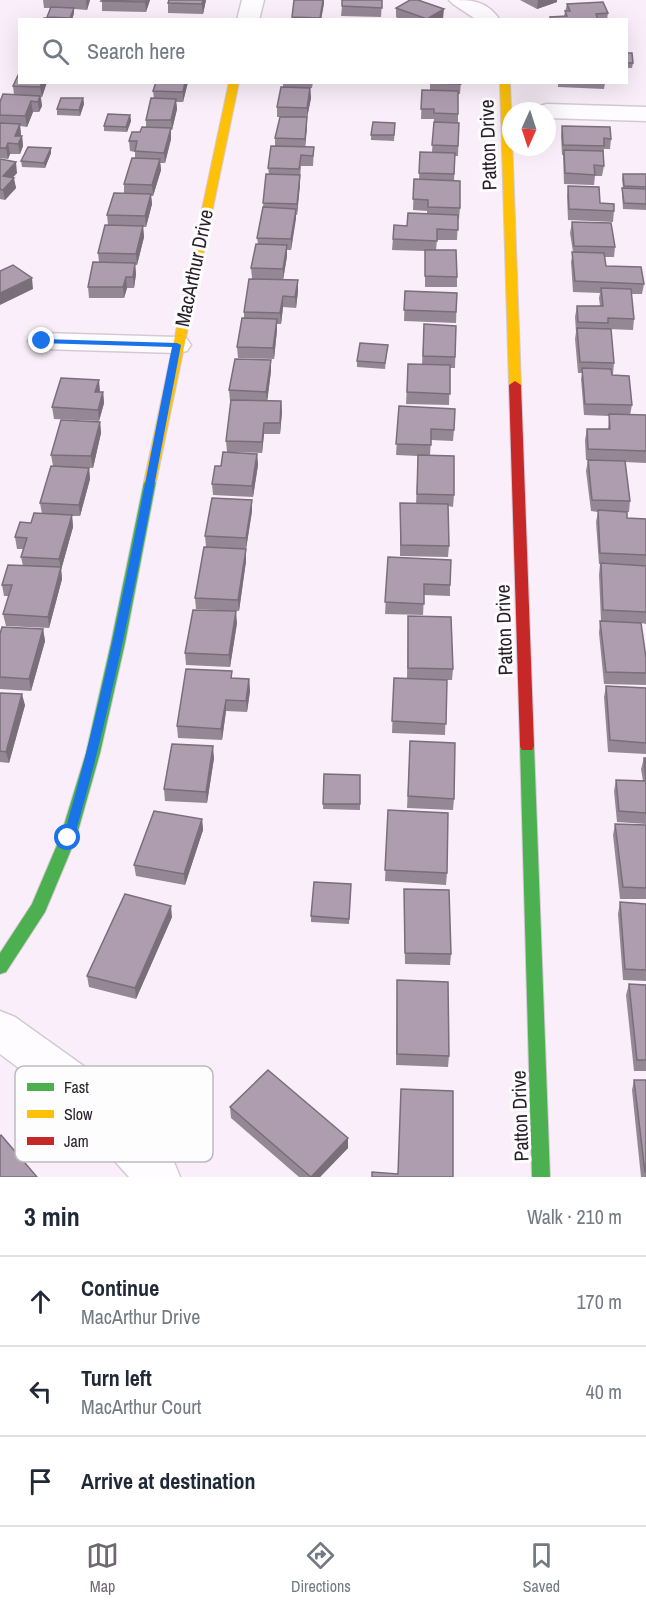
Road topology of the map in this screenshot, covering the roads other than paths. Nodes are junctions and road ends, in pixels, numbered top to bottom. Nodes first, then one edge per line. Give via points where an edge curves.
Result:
1 (253, 0) edge
2 (460, 0) edge
3 (248, 18) edge
4 (488, 18) edge
5 (234, 84) edge
6 (506, 84) edge
7 (507, 102) edge
8 (556, 111) edge
9 (646, 114) edge
10 (508, 156) edge
11 (42, 341) dead end
12 (177, 345) junction
13 (0, 967) edge
14 (0, 1030) edge
15 (49, 1066) edge
16 (144, 1162) edge
17 (158, 1177) edge
18 (541, 1177) edge

1 - 3 street
2 - 4 street
5 - 12 street, MacArthur Drive
6 - 7 street, Patton Drive
8 - 9 street
10 - 18 street, Patton Drive
11 - 12 street
12 - 13 street, MacArthur Drive via 93,753 68,838 39,907
14 - 15 street
16 - 17 street

